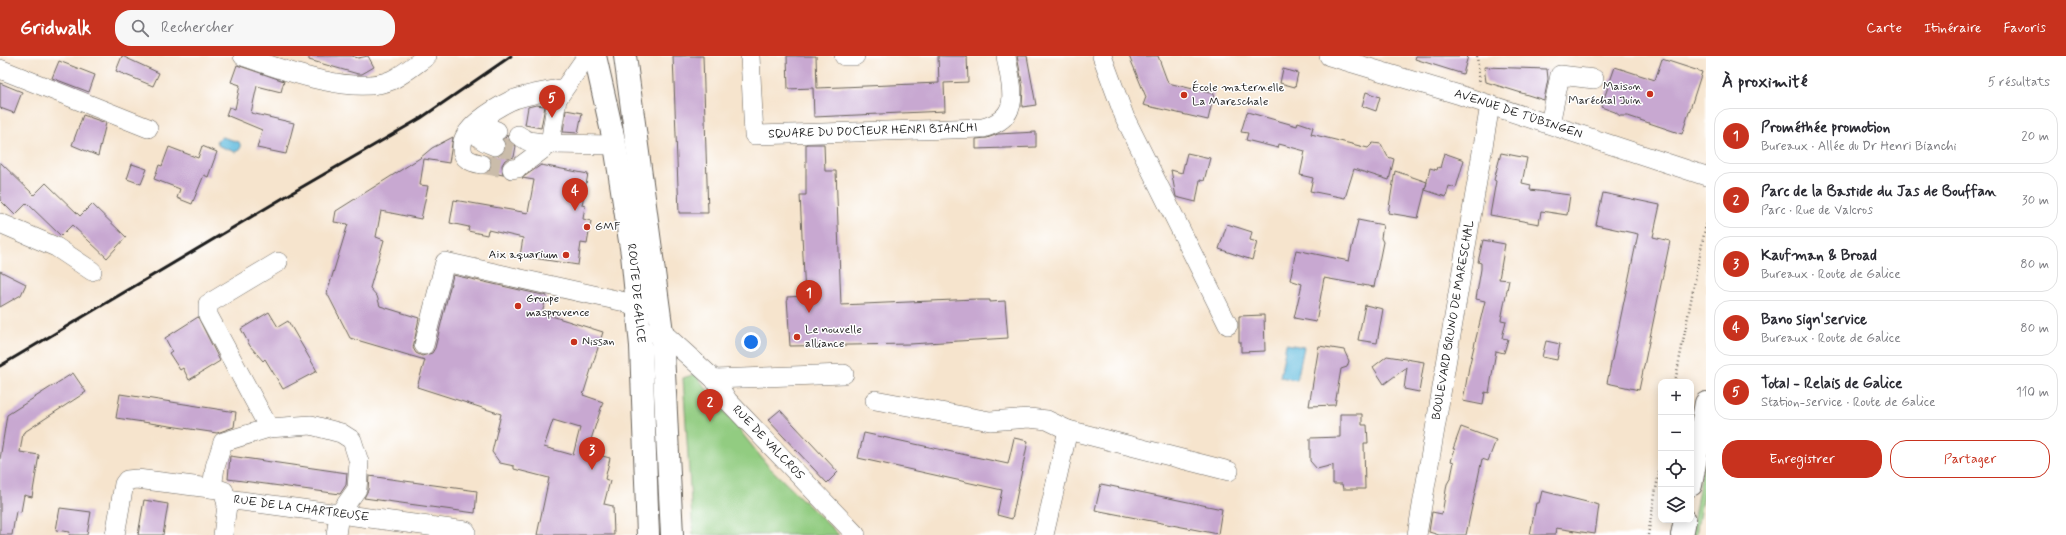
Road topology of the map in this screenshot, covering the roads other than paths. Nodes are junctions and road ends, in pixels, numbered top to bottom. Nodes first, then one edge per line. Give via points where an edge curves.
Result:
1 (243, 56) edge
2 (427, 56) edge
3 (587, 56) edge
4 (595, 56) edge
5 (625, 56) edge
6 (750, 56) edge
7 (844, 56) edge
8 (855, 56) edge
9 (1006, 56) edge
10 (1102, 56) edge
11 (1329, 56) edge
12 (0, 69) edge
13 (1594, 79) dead end
14 (564, 88) junction
15 (1486, 104) junction
16 (1550, 124) junction
17 (148, 128) dead end
18 (520, 142) tunnel mouth
19 (550, 144) junction
20 (615, 145) junction
21 (481, 164) tunnel mouth
22 (512, 169) tunnel mouth
23 (1706, 176) edge
24 (0, 223) edge
25 (278, 262) dead end
26 (92, 271) dead end
27 (638, 310) junction
28 (1228, 325) dead end
29 (640, 332) junction
30 (662, 332) junction
31 (424, 345) dead end
32 (844, 374) dead end
33 (714, 379) junction
34 (875, 400) dead end
35 (1706, 403) edge
36 (269, 428) junction
37 (1068, 430) junction
38 (1694, 469) edge
39 (1229, 471) dead end
40 (219, 492) junction
41 (339, 514) junction
42 (1684, 523) edge
43 (115, 535) edge
44 (224, 535) edge
45 (336, 535) edge
46 (466, 535) edge
47 (648, 535) edge
48 (672, 535) edge
49 (856, 535) edge
50 (1044, 535) edge
51 (1417, 535) edge
52 (1682, 535) edge

1 - 2 street via 335,83 368,84 392,80
3 - 14 street
4 - 20 main road, ROUTE DE GALICE
5 - 30 main road, ROUTE DE GALICE
6 - 9 street, SQUARE DU DOCTEUR HENRI BIANCHI via 754,136 983,128 995,125 1005,116 1014,98
7 - 8 street
10 - 28 street via 1125,118
11 - 15 street, AVENUE DE TÜBINGEN
12 - 17 street
13 - 16 street via 1560,75
14 - 19 street via 558,99
14 - 21 street via 511,101 490,128 464,136 463,156 467,160
15 - 16 street, AVENUE DE TÜBINGEN
15 - 51 street, BOULEVARD BRUNO DE MARESCHAL
16 - 23 street, AVENUE DE TÜBINGEN
18 - 19 street
19 - 20 street
19 - 22 street via 518,168
20 - 27 main road, ROUTE DE GALICE
24 - 26 street via 56,247
25 - 36 street via 208,304 207,308 208,315
27 - 29 main road, ROUTE DE GALICE
27 - 31 street via 625,302 445,262
29 - 30 street
29 - 47 main road, ROUTE DE GALICE
30 - 33 street, RUE DE VALCROS
30 - 48 main road, ROUTE DE GALICE
32 - 33 street
33 - 49 street, RUE DE VALCROS via 728,401
34 - 37 street via 990,421 1028,418 1047,420
35 - 38 main road
36 - 40 street via 223,442 215,467
36 - 41 street via 311,425 341,433 352,440 359,462 357,489
37 - 39 street
37 - 50 street
40 - 41 street, RUE DE LA CHARTREUSE
40 - 43 street via 137,479 127,480 122,490
40 - 44 street
41 - 45 street
41 - 46 street, RUE DE LA CHARTREUSE via 466,531
42 - 52 main road

